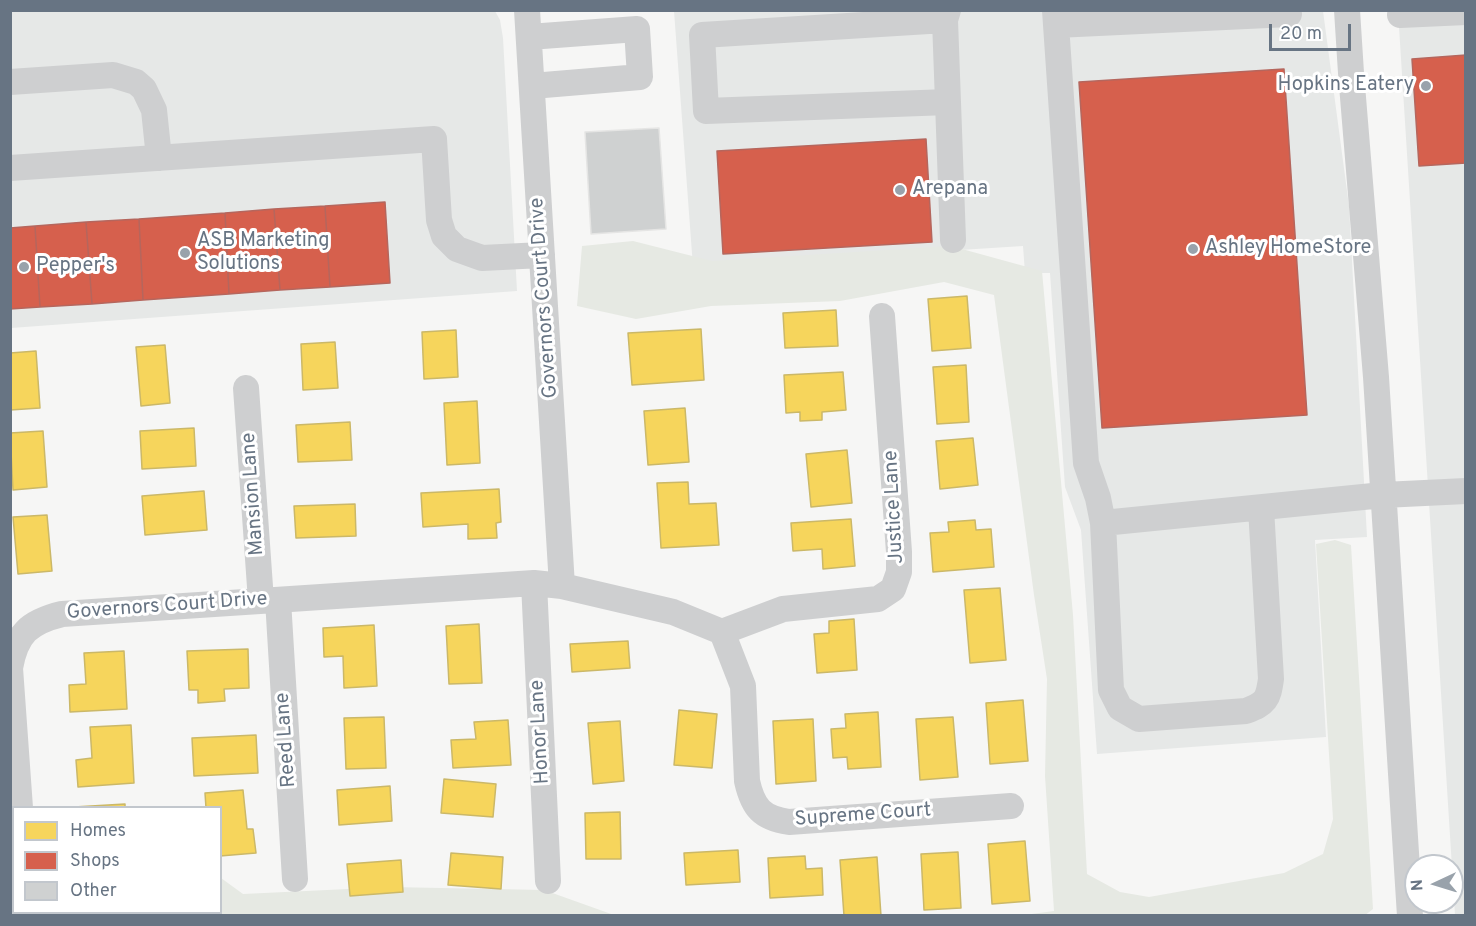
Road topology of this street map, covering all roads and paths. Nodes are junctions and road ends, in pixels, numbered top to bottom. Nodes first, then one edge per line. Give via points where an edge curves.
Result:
1 (527, 10) edge
2 (1347, 10) edge
3 (1466, 12) edge
4 (1288, 14) dead end
5 (947, 15) edge
6 (1400, 15) dead end
7 (1055, 18) edge
8 (529, 37) junction
9 (10, 82) edge
10 (532, 86) junction
11 (948, 102) junction
12 (159, 158) junction
13 (10, 168) edge
14 (953, 240) dead end
15 (542, 255) junction
16 (882, 316) dead end
17 (246, 388) dead end
18 (1466, 491) edge
19 (1383, 495) junction
20 (1261, 508) junction
21 (1102, 523) junction
22 (534, 583) junction
23 (562, 586) junction
24 (270, 600) junction
25 (16, 631) edge
26 (722, 632) junction
27 (10, 668) edge
28 (20, 806) edge
29 (1011, 806) dead end
30 (295, 879) dead end
31 (548, 881) dead end
32 (1410, 915) edge

1 - 8 street, Governors Court Drive
2 - 19 street
3 - 6 street
4 - 7 street
5 - 11 street
5 - 11 street via 702,35 706,111
7 - 21 street via 1086,463
8 - 10 street, Governors Court Drive
8 - 10 street via 637,29 640,77
9 - 12 street via 113,75 136,82 154,110
10 - 15 street, Governors Court Drive
11 - 14 street
12 - 13 street
12 - 15 street via 434,139 439,220 444,236 457,249 482,258
15 - 23 street, Governors Court Drive
16 - 26 street, Justice Lane via 899,552 899,572 893,589 878,599 783,609
17 - 24 street, Mansion Lane
18 - 19 street
19 - 20 street
19 - 32 street
20 - 21 street
20 - 21 street via 1271,679 1269,696 1261,705 1246,711 1138,719 1120,708 1111,690
22 - 23 street, Governors Court Drive
22 - 24 street, Governors Court Drive
22 - 31 street, Honor Lane
23 - 26 street, Governors Court Drive via 673,612
24 - 25 street, Governors Court Drive via 62,614
24 - 30 street, Reed Lane
25 - 27 street, Governors Court Drive
26 - 29 street, Supreme Court via 743,686 749,794 756,808 771,819 789,822
27 - 28 street, Governors Court Drive

